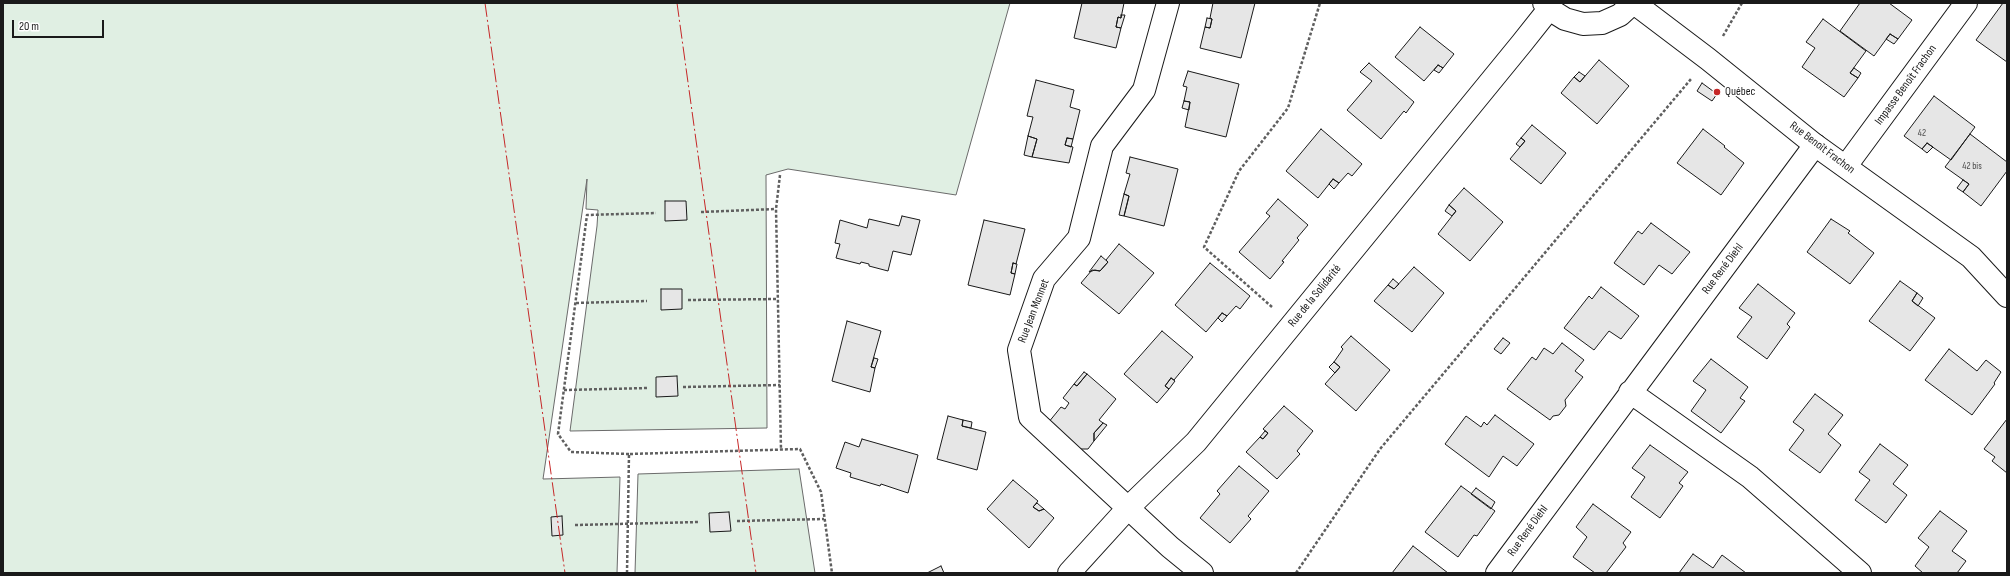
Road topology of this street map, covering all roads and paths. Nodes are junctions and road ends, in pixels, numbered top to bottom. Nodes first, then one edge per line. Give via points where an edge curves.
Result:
1 (1168, 3) edge
2 (1320, 3) edge
3 (1634, 3) edge
4 (1742, 3) edge
5 (1966, 3) edge
6 (1546, 6) edge
7 (1719, 41) dead end
8 (1694, 76) dead end
9 (1815, 145) junction
10 (1846, 166) junction
11 (780, 175) dead end
12 (776, 209) junction
13 (701, 212) dead end
14 (656, 213) dead end
15 (2007, 296) edge
16 (778, 299) junction
17 (688, 300) dead end
18 (576, 302) junction
19 (647, 302) dead end
20 (1292, 324) junction
21 (780, 385) junction
22 (683, 387) dead end
23 (649, 388) dead end
24 (564, 390) junction
25 (1630, 392) junction
26 (781, 450) junction
27 (629, 454) junction
28 (1130, 507) junction
29 (824, 519) junction
30 (737, 521) dead end
31 (700, 522) dead end
32 (628, 524) junction
33 (575, 525) dead end
34 (627, 573) edge
35 (832, 573) edge
36 (1069, 573) edge
37 (1202, 573) edge
38 (1296, 573) edge
39 (1497, 573) edge
40 (1860, 573) edge

1 - 28 street, Rue Jean Monnet via 1144,90 1102,146 1079,238 1044,279 1019,350 1030,417
2 - 20 path via 1288,108 1239,171 1204,248
3 - 6 street via 1620,15 1602,23 1583,24 1565,19
3 - 9 street, Rue Benoît Frachon
4 - 7 path
5 - 10 street, Impasse Benoît Frachon
6 - 20 street, Rue de la Solidarité via 1512,55
8 - 38 path via 1380,449
9 - 10 street, Rue Benoît Frachon
9 - 25 street, Rue René Diehl
10 - 15 street, Rue Benoît Frachon via 1971,257
11 - 12 path
12 - 13 path
12 - 16 path
14 - 18 path via 587,215
16 - 17 path
16 - 21 path
18 - 19 path
18 - 24 path
20 - 28 street, Rue de la Solidarité via 1196,442
21 - 22 path
21 - 26 path
23 - 24 path
24 - 27 path via 558,434 571,452
25 - 39 street, Rue René Diehl
25 - 40 street via 1750,477
26 - 27 path
26 - 29 path via 800,449 821,492
27 - 32 path
28 - 36 street, Rue de la Solidarité
28 - 37 street, Rue Jean Monnet via 1170,547
29 - 30 path
29 - 35 path
31 - 32 path
32 - 33 path
32 - 34 path

